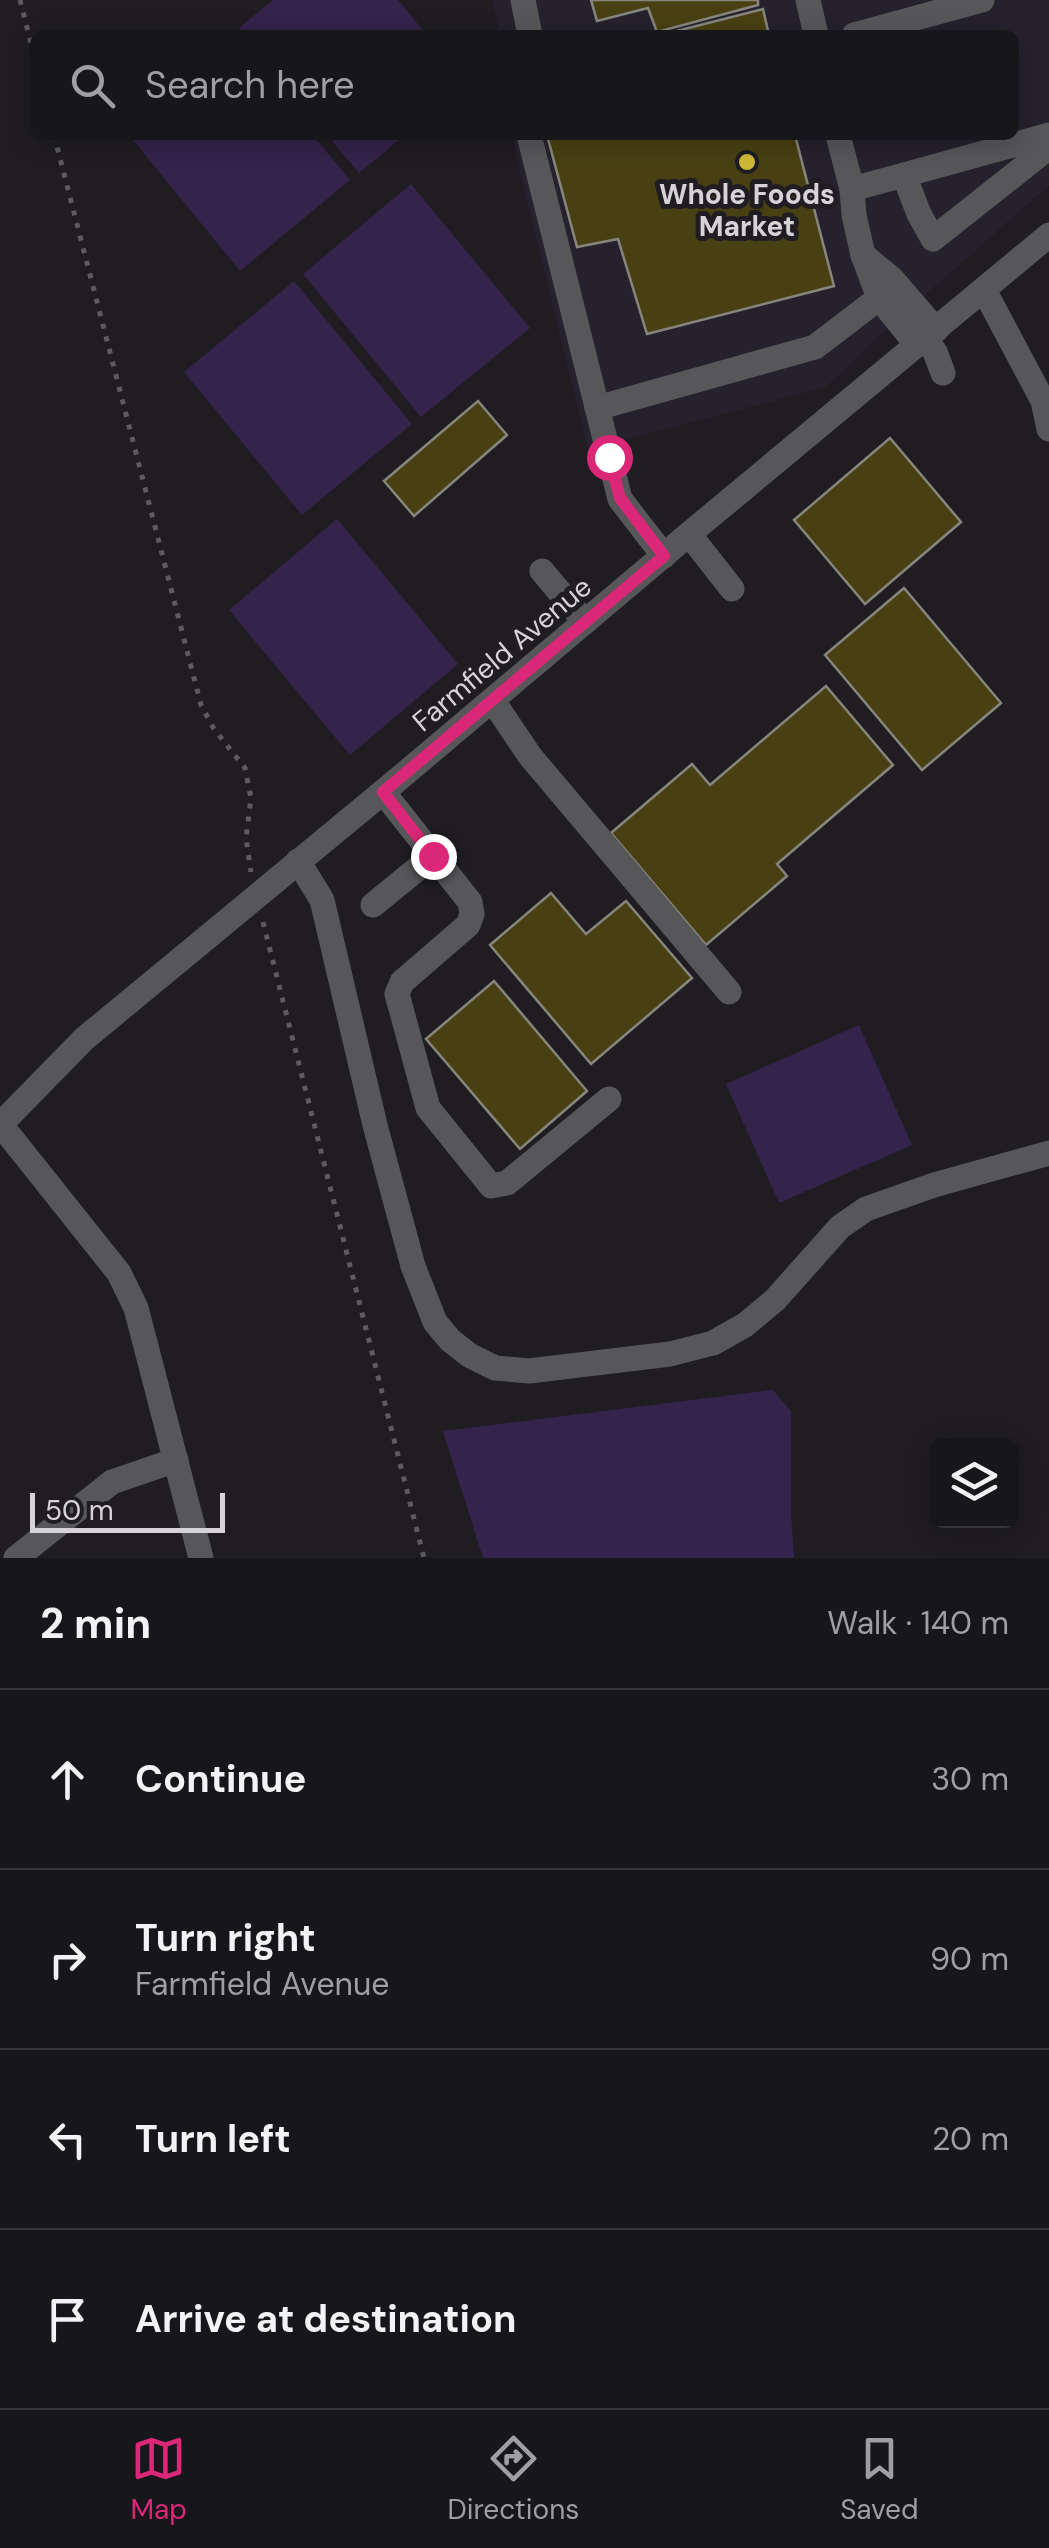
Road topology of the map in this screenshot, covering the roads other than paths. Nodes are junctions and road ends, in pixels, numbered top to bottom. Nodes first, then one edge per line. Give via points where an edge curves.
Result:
1 (523, 0) edge
2 (808, 0) edge
3 (982, 0) edge
4 (529, 30) edge
5 (815, 30) edge
6 (872, 30) edge
7 (1049, 135) edge
8 (531, 140) edge
9 (839, 140) edge
10 (1049, 146) edge
11 (904, 175) junction
12 (852, 188) junction
13 (1049, 235) edge
14 (863, 256) junction
15 (984, 290) junction
16 (879, 298) junction
17 (926, 338) junction
18 (943, 373) dead end
19 (597, 408) junction
20 (1049, 427) edge
21 (689, 534) junction
22 (664, 556) junction
23 (542, 571) dead end
24 (732, 589) dead end
25 (585, 622) junction
26 (493, 701) junction
27 (383, 792) junction
28 (433, 856) junction
29 (298, 861) junction
30 (374, 904) dead end
31 (730, 992) dead end
32 (609, 1099) dead end
33 (0, 1125) edge
34 (1049, 1153) edge
35 (176, 1460) junction
36 (16, 1558) edge
37 (202, 1558) edge

1 - 4 street
2 - 5 street
3 - 6 street
7 - 11 street
8 - 19 street
9 - 12 street
10 - 11 street via 933,239
11 - 12 street
12 - 14 street
13 - 15 street, Farmfield Avenue
14 - 16 street
14 - 17 street via 892,278
15 - 17 street, Farmfield Avenue
15 - 20 street via 1043,401
16 - 17 street
16 - 19 street via 815,347
17 - 18 street
17 - 21 street, Farmfield Avenue
19 - 22 street via 620,498
21 - 22 street, Farmfield Avenue
21 - 24 street
22 - 25 street, Farmfield Avenue
23 - 25 street
25 - 26 street, Farmfield Avenue
26 - 27 street, Farmfield Avenue
26 - 31 street via 530,756
27 - 28 street
27 - 29 street, Farmfield Avenue
28 - 30 street
28 - 32 street via 470,902 472,914 397,994 428,1108 491,1186 507,1183
29 - 33 street, Farmfield Avenue via 84,1039
29 - 34 street via 322,900 413,1266 435,1322 469,1355 495,1368 530,1370 713,1344 775,1300 840,1227 866,1210
33 - 35 street via 119,1273 136,1308
35 - 36 street via 112,1482
35 - 37 street

